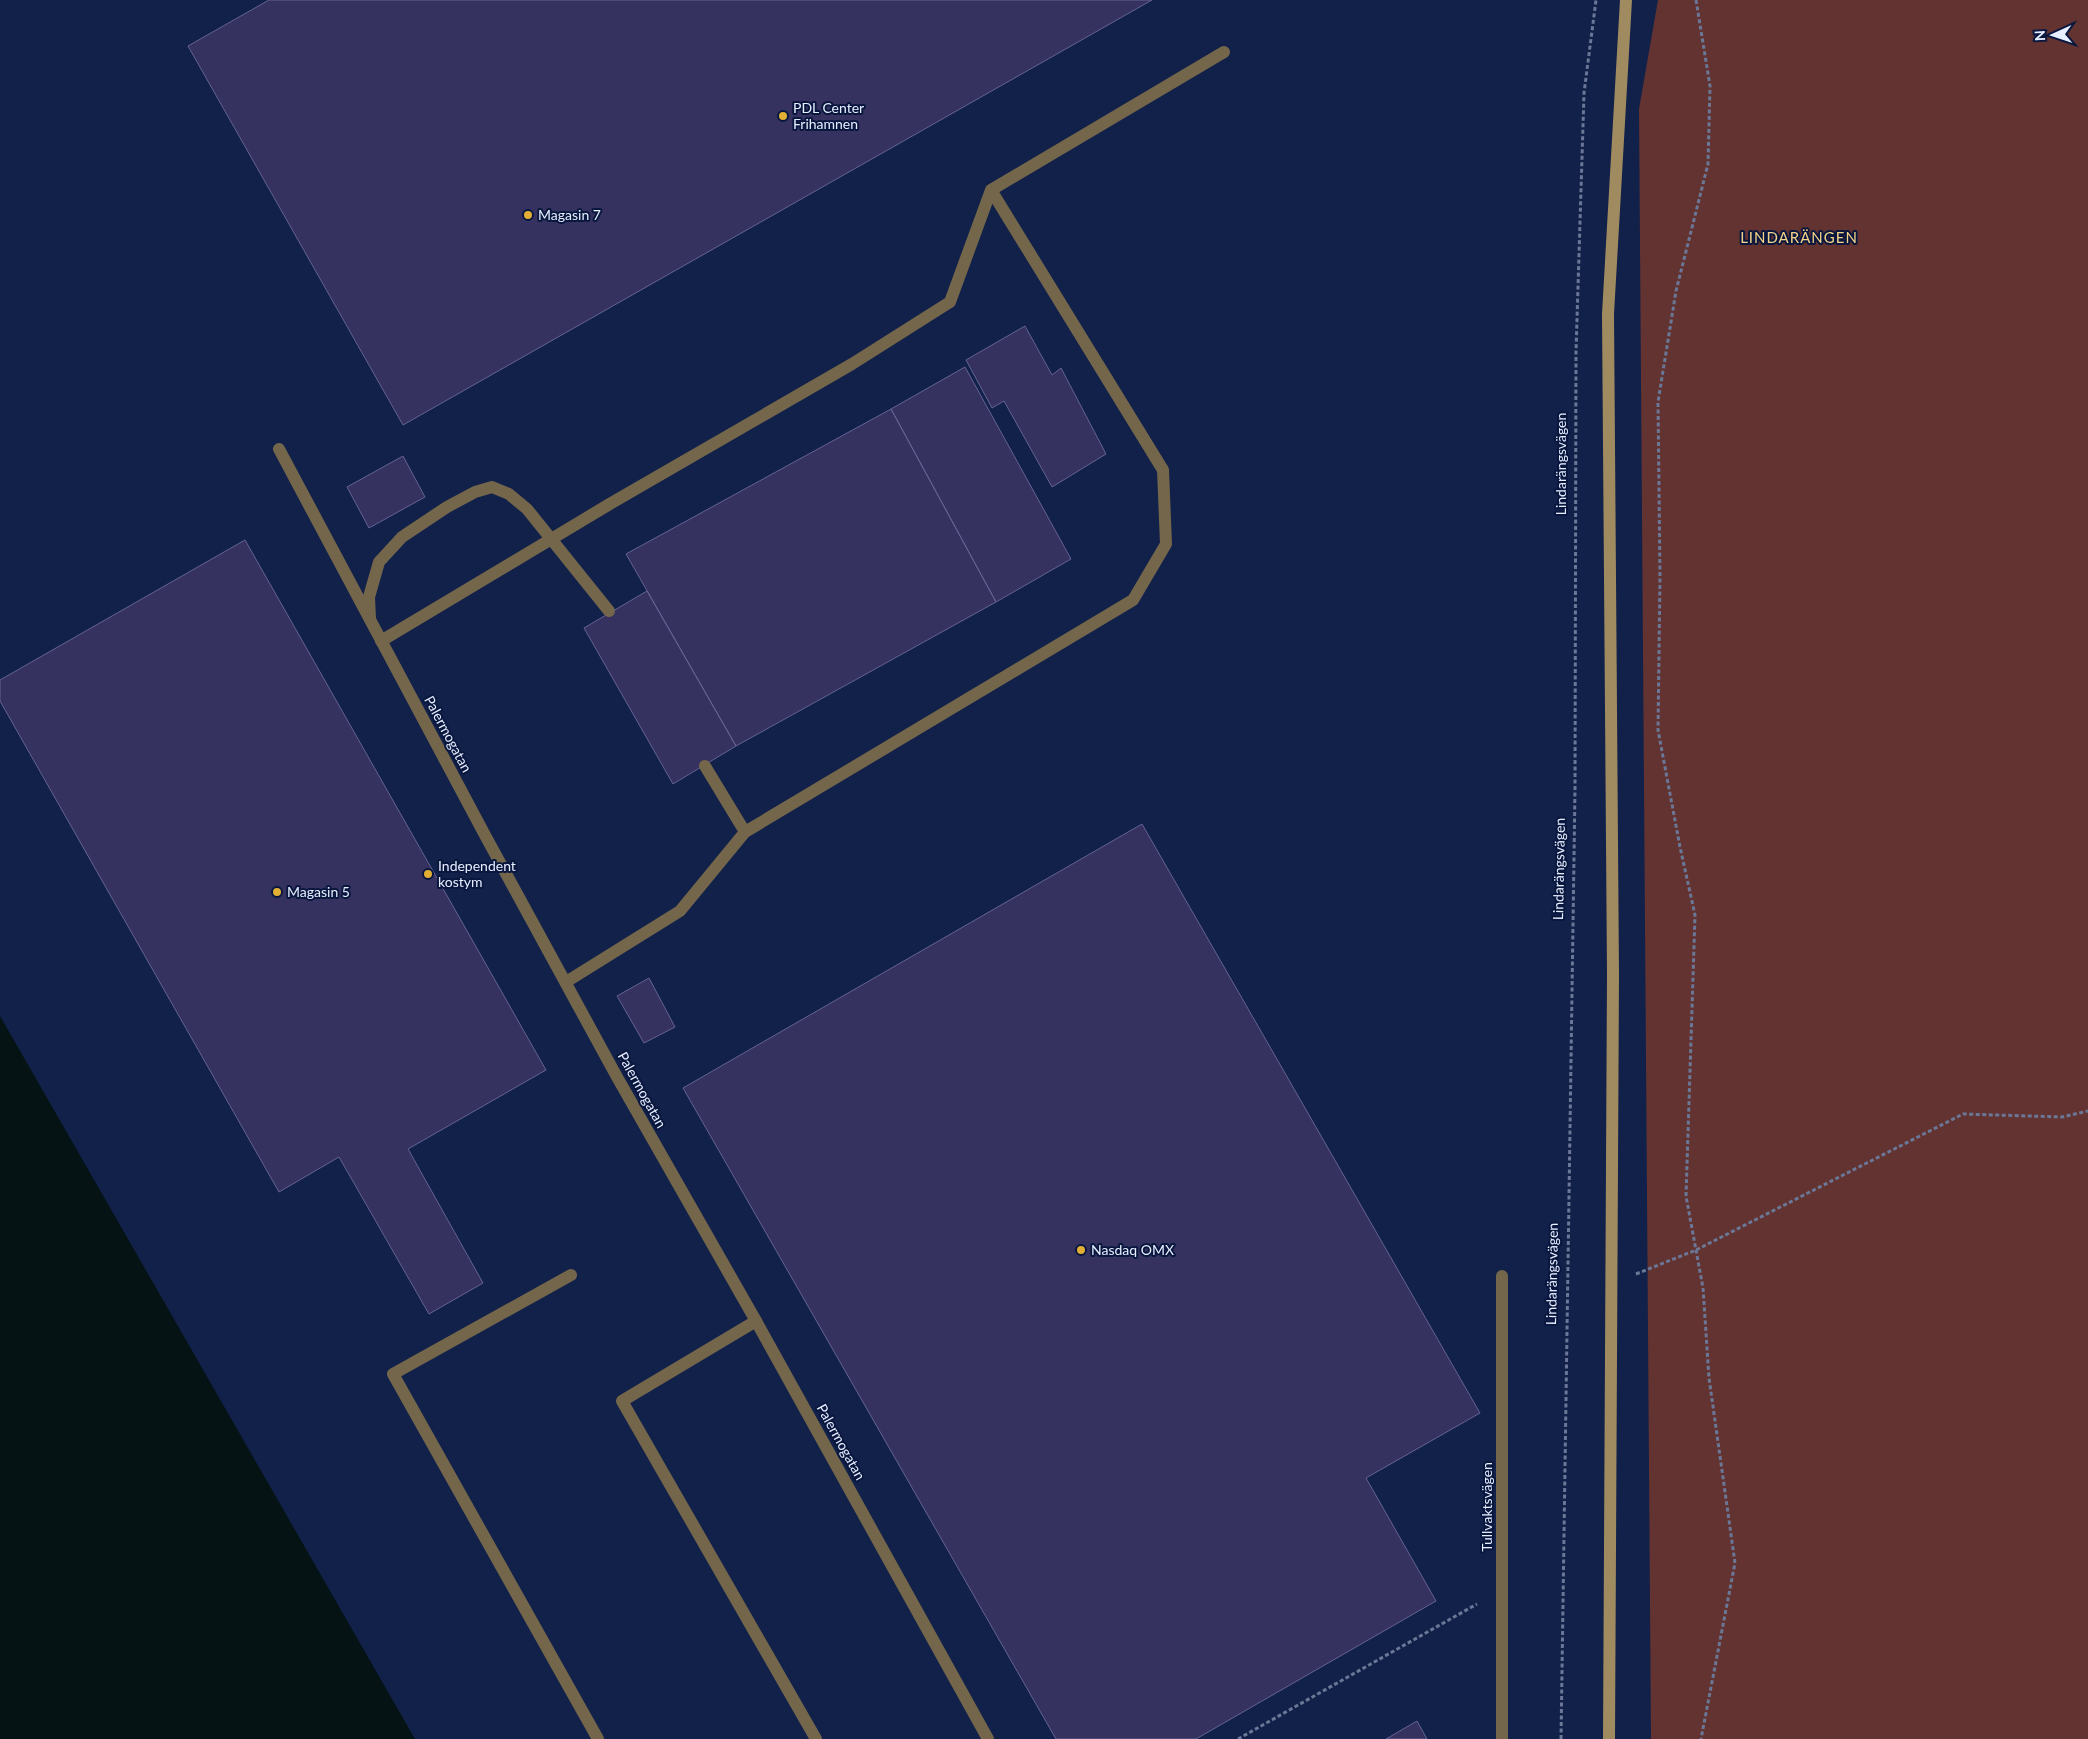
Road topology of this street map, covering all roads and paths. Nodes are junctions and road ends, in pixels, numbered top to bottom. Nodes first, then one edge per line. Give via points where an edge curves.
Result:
1 (1596, 0) edge
2 (1626, 0) edge
3 (1696, 0) edge
4 (1224, 52) dead end
5 (991, 190) junction
6 (279, 450) dead end
7 (550, 539) junction
8 (610, 611) dead end
9 (370, 620) junction
10 (381, 641) junction
11 (705, 766) dead end
12 (745, 832) junction
13 (566, 982) junction
14 (2088, 1111) edge
15 (1696, 1250) junction
16 (571, 1275) dead end
17 (1502, 1276) dead end
18 (1612, 1283) junction
19 (756, 1321) junction
20 (1502, 1590) junction
21 (598, 1739) edge
22 (816, 1739) edge
23 (988, 1739) edge
24 (1238, 1739) edge
25 (1502, 1739) edge
26 (1562, 1739) edge
27 (1609, 1739) edge
28 (1702, 1739) edge

1 - 26 path, Lindarängsvägen via 1584,93 1576,352 1575,779
2 - 18 street via 1608,314 1612,655
3 - 15 path via 1710,86 1708,164 1676,291 1658,402 1658,730 1695,915 1686,1196
4 - 5 street
5 - 7 street via 950,302 852,364
5 - 12 street via 1163,470 1166,544 1133,600
6 - 9 street, Palermogatan
7 - 8 street
7 - 9 street via 527,510 509,494 492,487 474,492 402,537 379,562 369,597
7 - 10 street
9 - 10 street, Palermogatan
10 - 13 street, Palermogatan
11 - 12 street
12 - 13 street via 680,911
13 - 19 street, Palermogatan
14 - 15 path via 2062,1117 1963,1114
15 - 18 path
15 - 28 path via 1703,1288 1709,1378 1734,1563
16 - 21 street via 393,1374
17 - 20 street, Tullvaktsvägen
18 - 27 street
19 - 22 street via 622,1401
19 - 23 street, Palermogatan
20 - 24 path
20 - 25 street, Tullvaktsvägen

